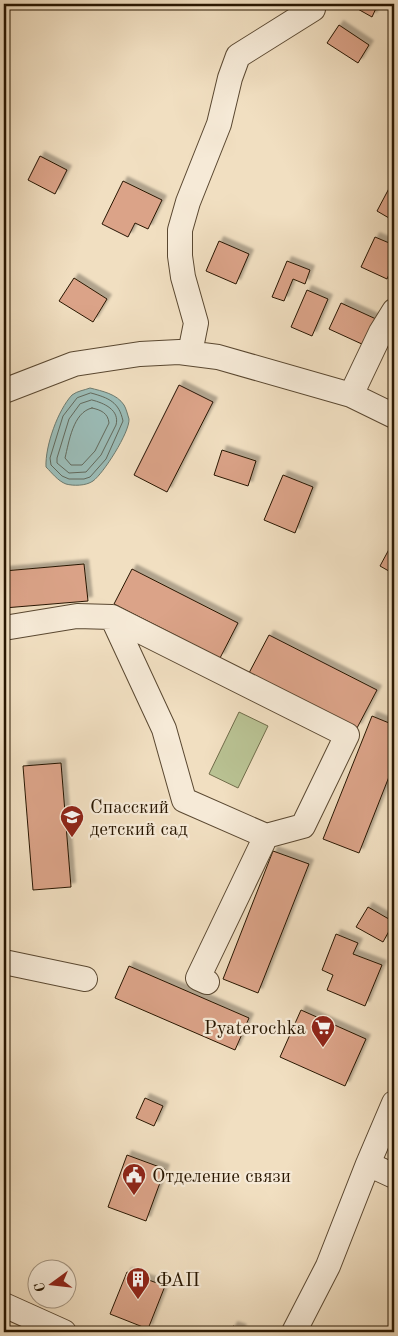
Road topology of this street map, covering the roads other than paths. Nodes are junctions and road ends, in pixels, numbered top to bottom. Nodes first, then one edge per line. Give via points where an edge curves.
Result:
1 (313, 9) dead end
2 (394, 311) edge
3 (190, 353) junction
4 (4, 391) edge
5 (351, 395) junction
6 (394, 416) edge
7 (112, 618) junction
8 (4, 628) edge
9 (266, 836) junction
10 (4, 962) edge
11 (85, 978) dead end
12 (207, 982) dead end
13 (394, 1103) edge
14 (368, 1164) junction
15 (394, 1176) edge
16 (4, 1304) edge
17 (64, 1332) edge
18 (294, 1332) edge

1 - 3 street via 238,56 230,78 219,124 180,230 183,277 196,324
2 - 5 street
3 - 4 street via 140,354 74,364
3 - 5 street via 218,357
5 - 6 street
7 - 8 street via 77,616
7 - 9 street via 164,730 184,800
7 - 9 street via 346,736 303,826
9 - 12 street via 198,978
10 - 11 street
13 - 14 street
14 - 15 street
14 - 18 street via 328,1266
16 - 17 street

